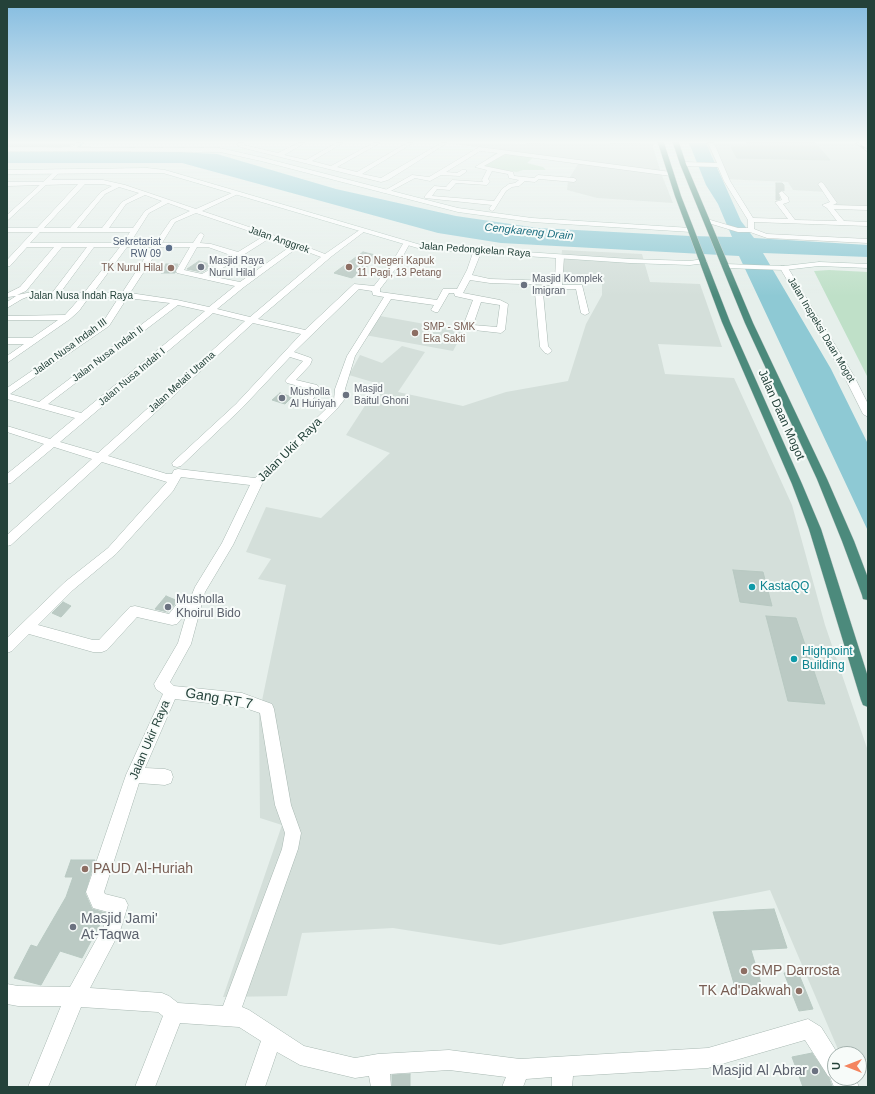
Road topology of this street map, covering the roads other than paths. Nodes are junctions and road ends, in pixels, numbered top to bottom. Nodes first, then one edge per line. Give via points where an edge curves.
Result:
1 (34, 194) edge
2 (72, 194) edge
3 (102, 194) edge
4 (145, 194) joint
5 (234, 194) edge
6 (240, 194) edge
7 (393, 194) edge
8 (430, 194) edge
9 (458, 194) edge
10 (501, 194) edge
11 (678, 194) edge
12 (696, 194) edge
13 (735, 194) edge
14 (783, 194) edge
15 (828, 194) edge
16 (169, 201) junction
17 (459, 201) junction
18 (495, 203) junction
19 (829, 207) junction
20 (868, 208) edge
21 (195, 211) junction
22 (490, 215) junction
23 (7, 219) edge
24 (751, 220) junction
25 (707, 221) junction
26 (793, 221) junction
27 (842, 223) junction
28 (868, 224) edge
29 (7, 230) edge
30 (39, 230) junction
31 (72, 230) junction
32 (104, 230) junction
33 (135, 230) junction
34 (363, 230) junction
35 (750, 230) junction
36 (692, 232) junction
37 (201, 235) dead end
38 (269, 236) junction
39 (868, 241) edge
40 (406, 243) junction
41 (158, 244) junction
42 (195, 244) junction
43 (24, 245) junction
44 (60, 245) junction
45 (92, 245) junction
46 (125, 245) junction
47 (297, 245) junction
48 (478, 250) junction
49 (238, 255) junction
50 (326, 257) junction
51 (560, 257) junction
52 (704, 262) junction
53 (724, 263) junction
54 (7, 264) edge
55 (868, 266) edge
56 (781, 268) junction
57 (203, 277) junction
58 (468, 277) junction
59 (241, 285) junction
60 (558, 285) junction
61 (376, 289) junction
62 (459, 292) junction
63 (54, 295) junction
64 (87, 295) junction
65 (125, 295) junction
66 (7, 296) edge
67 (389, 296) junction
68 (478, 298) junction
69 (177, 302) junction
70 (7, 306) edge
71 (212, 310) junction
72 (585, 313) dead end
73 (67, 317) junction
74 (7, 318) edge
75 (251, 320) junction
76 (307, 333) junction
77 (7, 340) edge
78 (34, 340) junction
79 (548, 351) dead end
80 (288, 353) junction
81 (7, 360) edge
82 (7, 392) edge
83 (7, 396) edge
84 (40, 406) junction
85 (333, 408) junction
86 (868, 414) edge
87 (83, 417) junction
88 (7, 430) edge
89 (51, 443) junction
90 (99, 458) junction
91 (177, 463) dead end
92 (175, 478) junction
93 (7, 480) edge
94 (257, 482) junction
95 (7, 542) edge
96 (868, 596) edge
97 (196, 602) junction
98 (26, 628) junction
99 (7, 647) edge
100 (171, 692) junction
101 (868, 700) edge
102 (134, 776) junction
103 (165, 777) dead end
104 (7, 994) edge
105 (75, 997) junction
106 (174, 1013) junction
107 (229, 1016) junction
108 (272, 1037) junction
109 (827, 1056) edge
110 (378, 1064) junction
111 (564, 1067) junction
112 (516, 1078) edge
113 (38, 1087) edge
114 (145, 1087) edge
115 (255, 1087) edge
116 (381, 1087) edge
117 (562, 1087) edge

1 - 23 street
2 - 30 street
3 - 31 street
4 - 16 street, Jalan Anggrek
4 - 32 street via 124,203
5 - 21 street, Jalan Nusa Indah III
6 - 34 street, Jalan Pedongkelan Raya
7 - 22 street
8 - 17 street via 427,197
9 - 17 street via 456,196 461,198
10 - 18 street
11 - 36 highway, Jalan Daan Mogot
12 - 25 highway, Jalan Daan Mogot
13 - 24 street
14 - 26 street via 786,202 778,202
15 - 19 street via 834,203 825,204
16 - 21 street, Jalan Anggrek
16 - 33 street via 150,209
17 - 18 street
18 - 22 street
19 - 20 street
19 - 27 street
21 - 38 street, Jalan Anggrek
21 - 41 street, Jalan Nusa Indah III via 173,221
22 - 36 street
24 - 26 street
24 - 35 street
25 - 35 street via 738,230
25 - 53 highway, Jalan Daan Mogot
26 - 27 street
27 - 28 street
29 - 30 street
30 - 31 street
30 - 43 street
31 - 32 street
32 - 33 street
33 - 46 street
34 - 40 street, Jalan Pedongkelan Raya
34 - 50 street, Jalan Melati Utama
35 - 39 street via 768,236
36 - 52 highway, Jalan Daan Mogot
37 - 42 street
38 - 47 street, Jalan Anggrek
38 - 49 street
40 - 48 street, Jalan Pedongkelan Raya via 426,248
40 - 61 street via 393,267
41 - 42 street
41 - 46 street
41 - 65 street, Jalan Nusa Indah III
42 - 49 street via 212,245
42 - 57 street via 180,271
43 - 44 street
43 - 54 street
44 - 45 street
44 - 66 street via 23,289
45 - 46 street
45 - 63 street
46 - 64 street
47 - 50 street, Jalan Anggrek
47 - 59 street, Jalan Nusa Indah I
48 - 51 street, Jalan Pedongkelan Raya
48 - 58 street
49 - 57 street
50 - 75 street, Jalan Melati Utama
51 - 52 street, Jalan Pedongkelan Raya
51 - 60 street
52 - 101 highway, Jalan Daan Mogot via 726,322 814,529
53 - 56 street
53 - 96 highway, Jalan Daan Mogot via 749,324 822,479
55 - 56 street via 819,264
56 - 86 street, Jalan Inspeksi Daan Mogot via 849,376
57 - 59 street
58 - 60 street via 490,281
58 - 62 street
59 - 71 street, Jalan Nusa Indah I
60 - 72 street via 579,287
60 - 79 street via 539,293 544,347
61 - 67 street via 376,293
61 - 76 street via 357,286
62 - 67 street via 446,291 436,306
62 - 68 street via 458,294
63 - 64 street, Jalan Nusa Indah Raya
63 - 70 street, Jalan Nusa Indah Raya via 18,297
64 - 65 street, Jalan Nusa Indah Raya
64 - 73 street
65 - 69 street, Jalan Nusa Indah Raya
65 - 82 street, Jalan Nusa Indah III via 106,324
67 - 85 street, Jalan Ukir Raya via 351,356 339,400
68 - 68 street via 504,304 501,330 468,327
69 - 71 street, Jalan Nusa Indah Raya
69 - 84 street, Jalan Nusa Indah II
71 - 75 street, Jalan Nusa Indah Raya
71 - 87 street, Jalan Nusa Indah I
73 - 74 street
73 - 78 street
75 - 76 street, Jalan Nusa Indah Raya
75 - 90 street, Jalan Melati Utama
76 - 80 street
77 - 78 street
78 - 81 street
80 - 85 street via 308,360 308,364 290,381 315,389 307,400
80 - 91 street via 239,406
83 - 84 street
84 - 87 street
85 - 94 street, Jalan Ukir Raya
87 - 89 street, Jalan Nusa Indah I
88 - 89 street
89 - 90 street
89 - 93 street, Jalan Nusa Indah I
90 - 92 street via 167,478
90 - 95 street, Jalan Melati Utama
92 - 94 street via 178,473
92 - 98 street via 112,551 69,586
94 - 97 street, Jalan Ukir Raya via 228,545 199,591
97 - 98 street via 186,603 172,620 135,611 102,646 93,646
97 - 100 street, Jalan Ukir Raya via 184,644 161,684
98 - 99 street
100 - 102 street, Jalan Ukir Raya
100 - 107 street, Gang RT 7 via 242,700 267,709 283,805 292,833 292,842
102 - 103 street
102 - 105 street, Jalan Ukir Raya via 95,892 99,902 119,905 114,925
104 - 105 street
105 - 106 street via 162,1003
105 - 113 street
106 - 107 street
106 - 114 street
107 - 108 street via 242,1017
108 - 110 street via 300,1055 355,1068
108 - 115 street
109 - 111 street via 808,1029 708,1058
110 - 112 street via 450,1060
110 - 116 street
111 - 112 street
111 - 117 street

